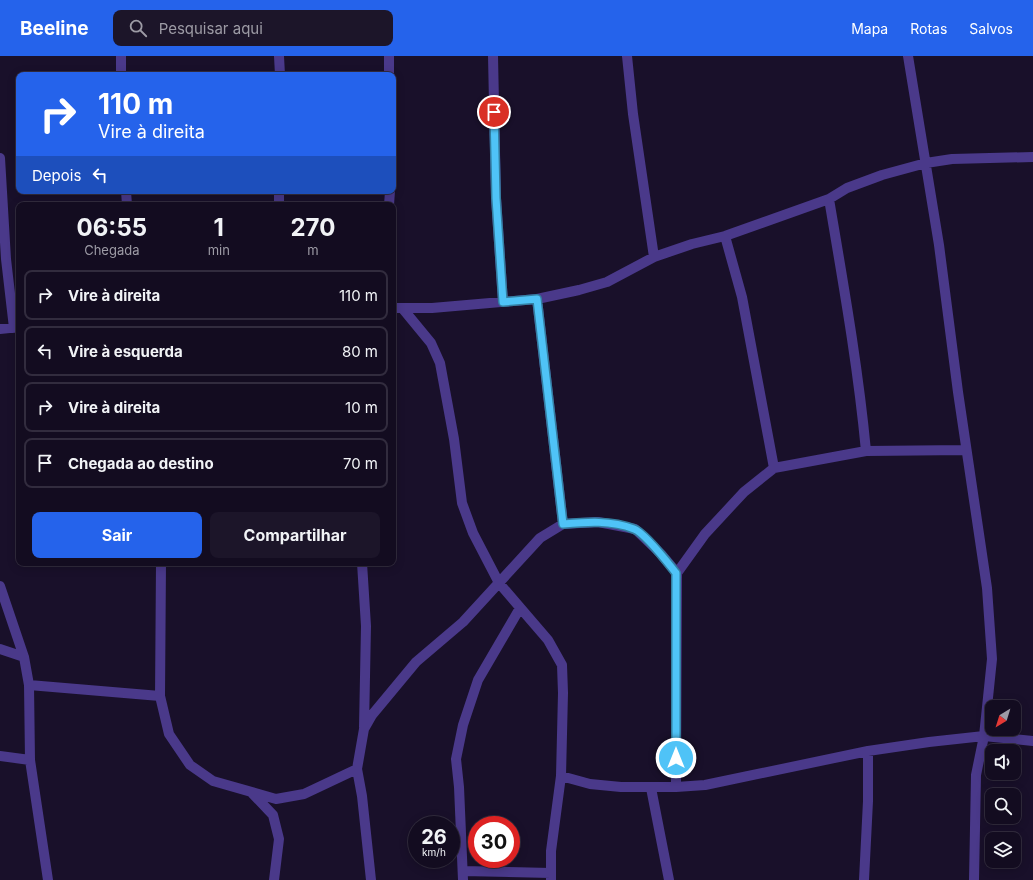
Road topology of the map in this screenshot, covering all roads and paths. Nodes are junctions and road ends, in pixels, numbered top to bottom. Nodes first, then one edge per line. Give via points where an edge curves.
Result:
1 (121, 56) edge
2 (279, 56) edge
3 (389, 56) edge
4 (493, 56) edge
5 (627, 56) edge
6 (908, 56) edge
7 (121, 72) edge
8 (280, 72) edge
9 (389, 72) edge
10 (1033, 157) edge
11 (0, 158) edge
12 (926, 163) junction
13 (829, 199) junction
14 (725, 236) junction
15 (654, 257) junction
16 (537, 299) junction
17 (503, 302) junction
18 (398, 309) edge
19 (16, 328) edge
20 (0, 329) edge
21 (966, 450) junction
22 (866, 451) junction
23 (774, 468) junction
24 (563, 524) junction
25 (161, 566) edge
26 (362, 566) edge
27 (676, 573) junction
28 (499, 584) junction
29 (0, 586) edge
30 (520, 608) junction
31 (0, 649) edge
32 (24, 657) junction
33 (29, 685) junction
34 (160, 696) junction
35 (364, 729) junction
36 (984, 736) junction
37 (1033, 741) edge
38 (868, 751) junction
39 (0, 756) edge
40 (30, 760) junction
41 (357, 769) junction
42 (561, 776) junction
43 (676, 787) junction
44 (651, 788) junction
45 (252, 793) junction
46 (463, 875) edge
47 (551, 876) edge
48 (48, 880) edge
49 (274, 880) edge
50 (371, 880) edge
51 (669, 880) edge
52 (864, 880) edge
53 (974, 880) edge

1 - 7 street
2 - 8 street
3 - 9 street
4 - 17 street via 496,198
5 - 15 street
6 - 12 street
10 - 12 street via 952,159
11 - 19 street via 6,259
12 - 13 street via 882,175 847,188
12 - 21 street
13 - 14 street
13 - 22 street via 861,397
14 - 15 street
14 - 23 street via 742,297
15 - 16 street via 607,282
16 - 17 street
16 - 24 street
17 - 18 street
18 - 28 street via 431,343 440,363 454,439 462,503 473,533
19 - 20 street
21 - 22 street
21 - 36 street via 987,588 992,659
22 - 23 street
23 - 27 street via 744,492 710,529
24 - 27 street via 598,522 635,529
24 - 28 street via 540,538
25 - 34 street
26 - 35 street via 366,626
27 - 43 street
28 - 30 street
28 - 35 street via 463,622 416,662 372,714
29 - 32 street
30 - 42 street via 548,640 562,665
30 - 46 street via 478,680 456,759
31 - 32 street
32 - 33 street
33 - 34 street
33 - 40 street
34 - 45 street via 169,734 190,765 213,781
35 - 41 street
36 - 37 street
36 - 38 street
36 - 53 street via 976,775
38 - 43 street via 705,785
38 - 52 street
39 - 40 street
40 - 48 street
41 - 45 street via 304,794 276,799
41 - 50 street
42 - 44 street via 590,784
42 - 47 street via 551,851
43 - 44 street
44 - 51 street
45 - 49 street via 273,815 279,839
46 - 47 street

